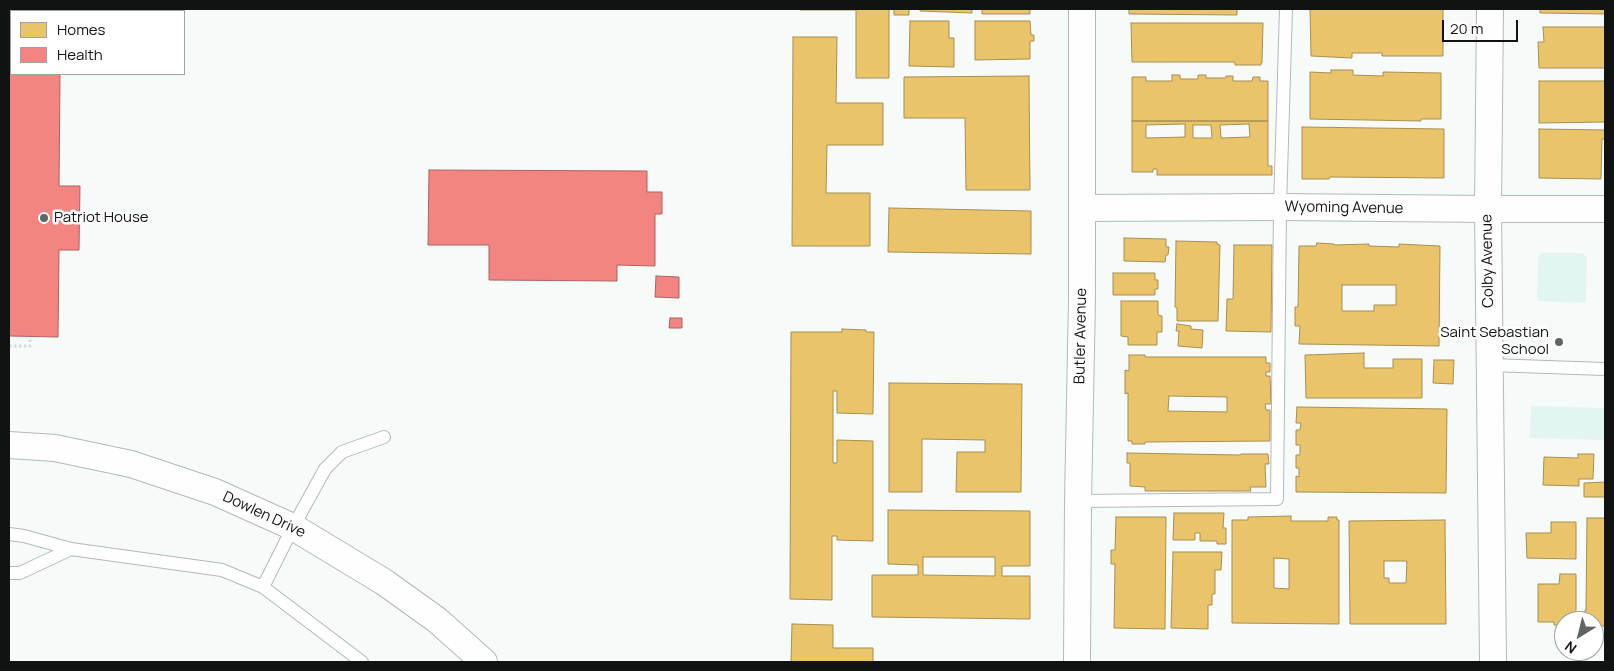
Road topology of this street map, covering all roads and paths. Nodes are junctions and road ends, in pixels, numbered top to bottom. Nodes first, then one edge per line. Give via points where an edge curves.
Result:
1 (1082, 9) edge
2 (1286, 9) edge
3 (1490, 9) edge
4 (1280, 207) junction
5 (1082, 208) junction
6 (1605, 209) edge
7 (1488, 210) junction
8 (30, 337) dead end
9 (9, 346) edge
10 (1490, 365) junction
11 (1605, 369) edge
12 (384, 437) dead end
13 (9, 445) edge
14 (1078, 501) junction
15 (293, 526) junction
16 (9, 534) edge
17 (71, 549) junction
18 (9, 573) edge
19 (263, 587) junction
20 (362, 662) edge
21 (484, 662) edge
22 (1077, 662) edge
23 (1493, 662) edge

1 - 5 street, Butler Avenue
2 - 4 lane
3 - 7 street, Colby Avenue
4 - 5 street, Wyoming Avenue
4 - 7 street, Wyoming Avenue
4 - 14 lane via 1277,499
5 - 14 street, Butler Avenue
6 - 7 street, Wyoming Avenue
7 - 10 street, Colby Avenue
8 - 9 path via 30,346
10 - 11 lane
10 - 23 street, Colby Avenue
12 - 15 lane via 342,452 325,469
13 - 15 street, Dowlen Drive via 55,448 131,464 215,492
14 - 22 street, Butler Avenue
15 - 19 lane
15 - 21 street, Dowlen Drive via 384,582 437,620
16 - 17 lane
17 - 18 lane via 20,574
17 - 19 lane via 222,570
19 - 20 lane

